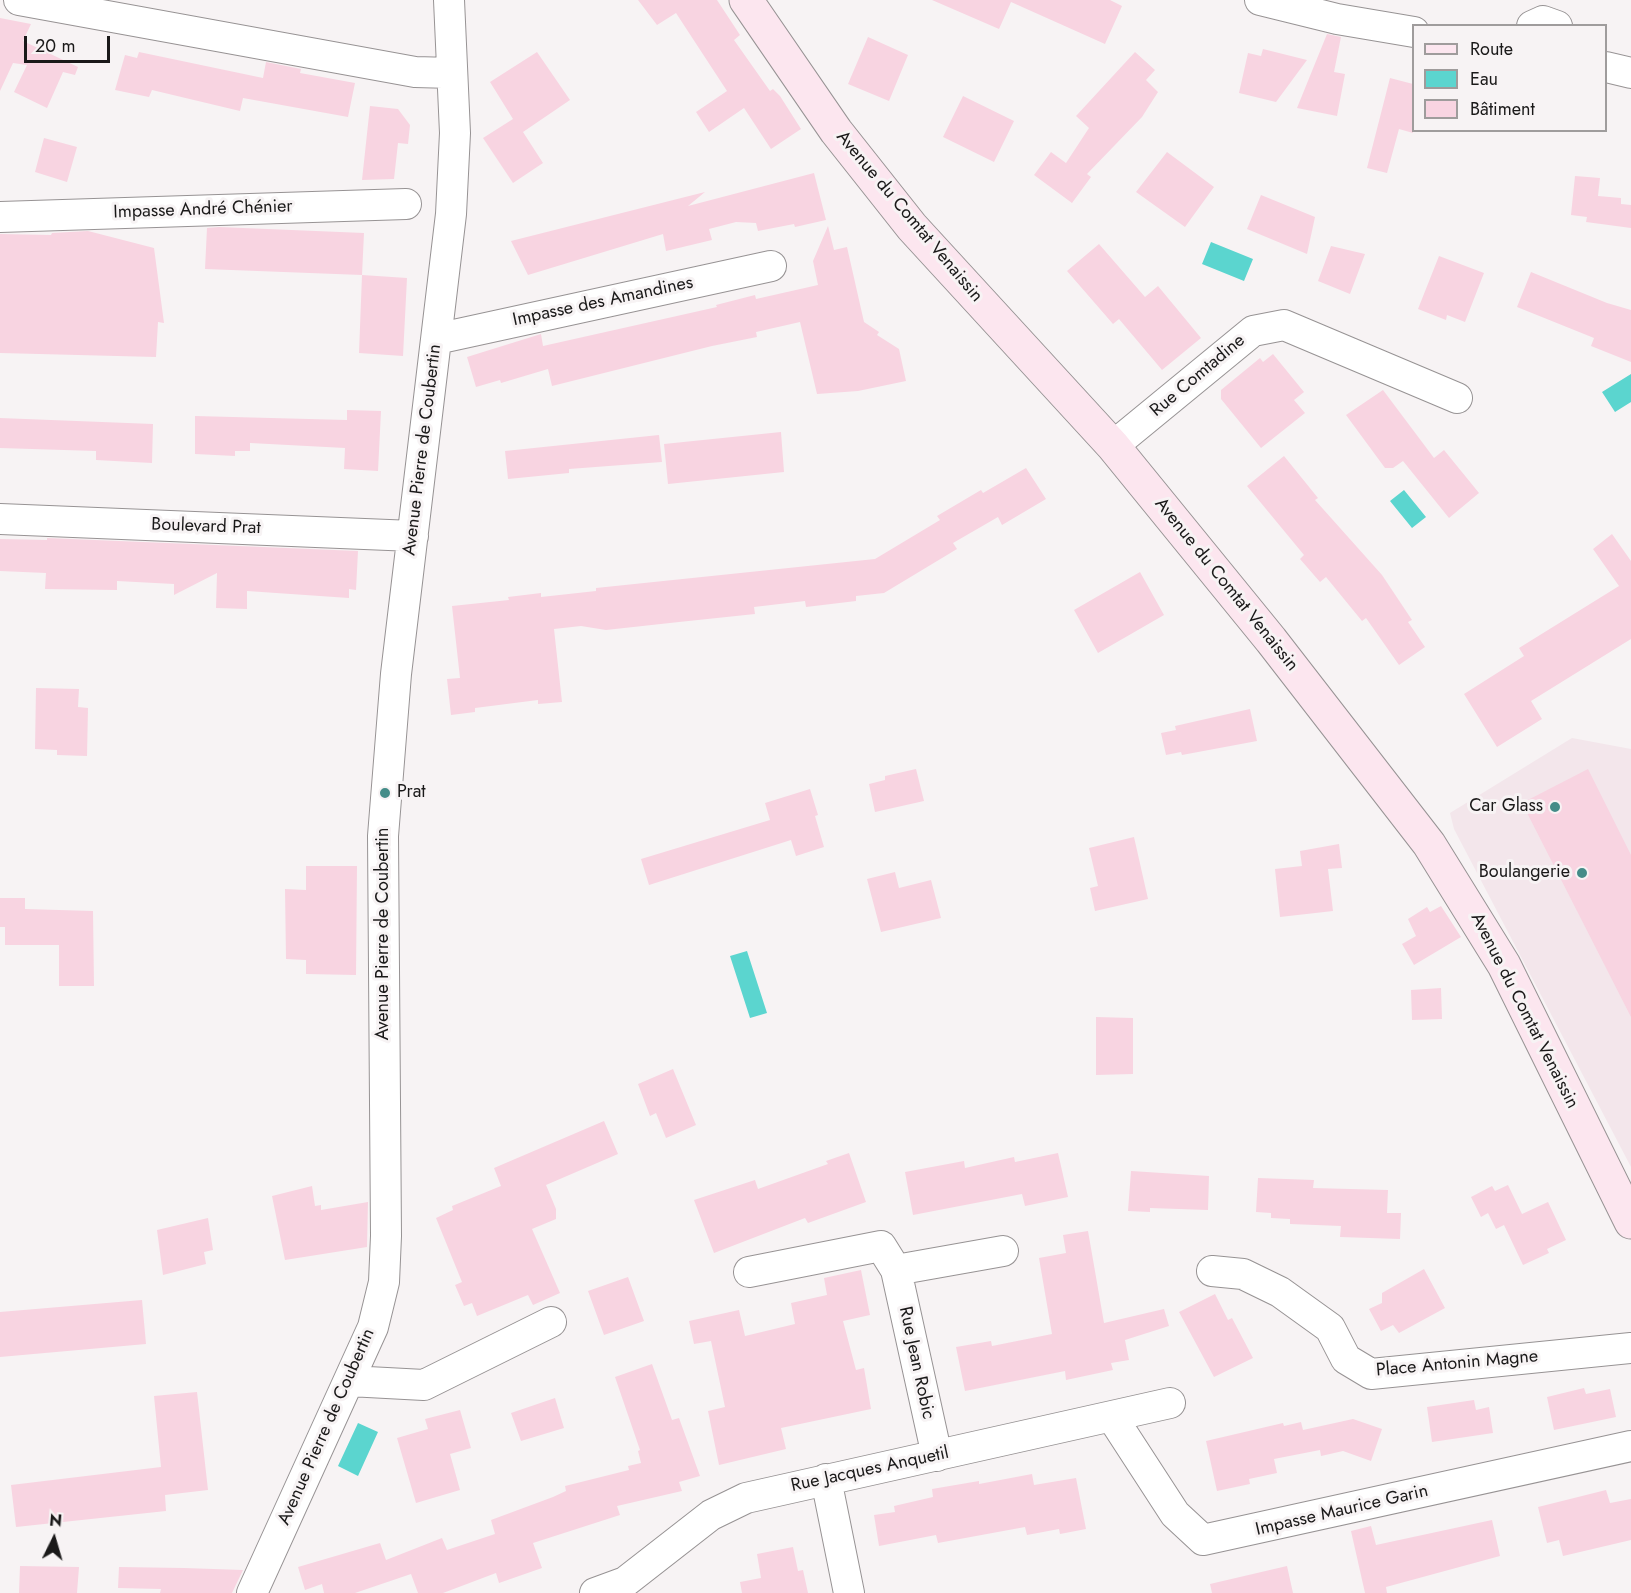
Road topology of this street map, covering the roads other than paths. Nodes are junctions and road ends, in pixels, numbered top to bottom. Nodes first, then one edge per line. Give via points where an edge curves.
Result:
1 (19, 0) edge
2 (448, 0) edge
3 (746, 0) edge
4 (1260, 0) edge
5 (1412, 32) edge
6 (1607, 67) edge
7 (452, 73) junction
8 (1631, 73) edge
9 (406, 204) dead end
10 (0, 217) edge
11 (771, 266) dead end
12 (436, 339) junction
13 (1457, 398) dead end
14 (1113, 446) junction
15 (0, 519) edge
16 (413, 536) junction
17 (1631, 1222) edge
18 (1003, 1251) dead end
19 (897, 1270) junction
20 (1212, 1271) dead end
21 (749, 1272) dead end
22 (551, 1322) dead end
23 (1631, 1348) edge
24 (349, 1381) junction
25 (1170, 1403) dead end
26 (1112, 1418) junction
27 (1631, 1446) edge
28 (937, 1456) junction
29 (826, 1479) junction
30 (626, 1587) edge
31 (252, 1593) edge
32 (595, 1593) edge
33 (849, 1593) edge

1 - 7 street via 415,72
2 - 7 street, Avenue Pierre de Coubertin
3 - 14 main road, Avenue du Comtat Venaissin via 836,131 912,227
4 - 5 street
6 - 8 street
7 - 12 street, Avenue Pierre de Coubertin via 455,170
9 - 10 street, Impasse André Chénier
11 - 12 street, Impasse des Amandines
12 - 16 street, Avenue Pierre de Coubertin
13 - 14 street, Rue Comtadine via 1284,325 1253,331
14 - 17 main road, Avenue du Comtat Venaissin via 1271,640 1442,864 1504,965
15 - 16 street, Boulevard Prat
16 - 24 street, Avenue Pierre de Coubertin via 394,686 383,836 384,1282 373,1328
18 - 19 street
19 - 21 street, Rue Jean Robic via 881,1246
19 - 28 street, Rue Jean Robic
20 - 23 street, Place Antonin Magne via 1243,1274 1280,1292 1330,1328 1346,1359 1371,1374
22 - 24 street via 424,1385
24 - 31 street, Avenue Pierre de Coubertin
25 - 26 street, Rue Jacques Anquetil
26 - 27 street, Impasse Maurice Garin via 1175,1514 1203,1540
26 - 28 street, Rue Jacques Anquetil
28 - 29 street, Rue Jacques Anquetil
29 - 30 street, Rue Jacques Anquetil via 746,1498 711,1515
29 - 33 street
30 - 32 street, Rue Jacques Anquetil

